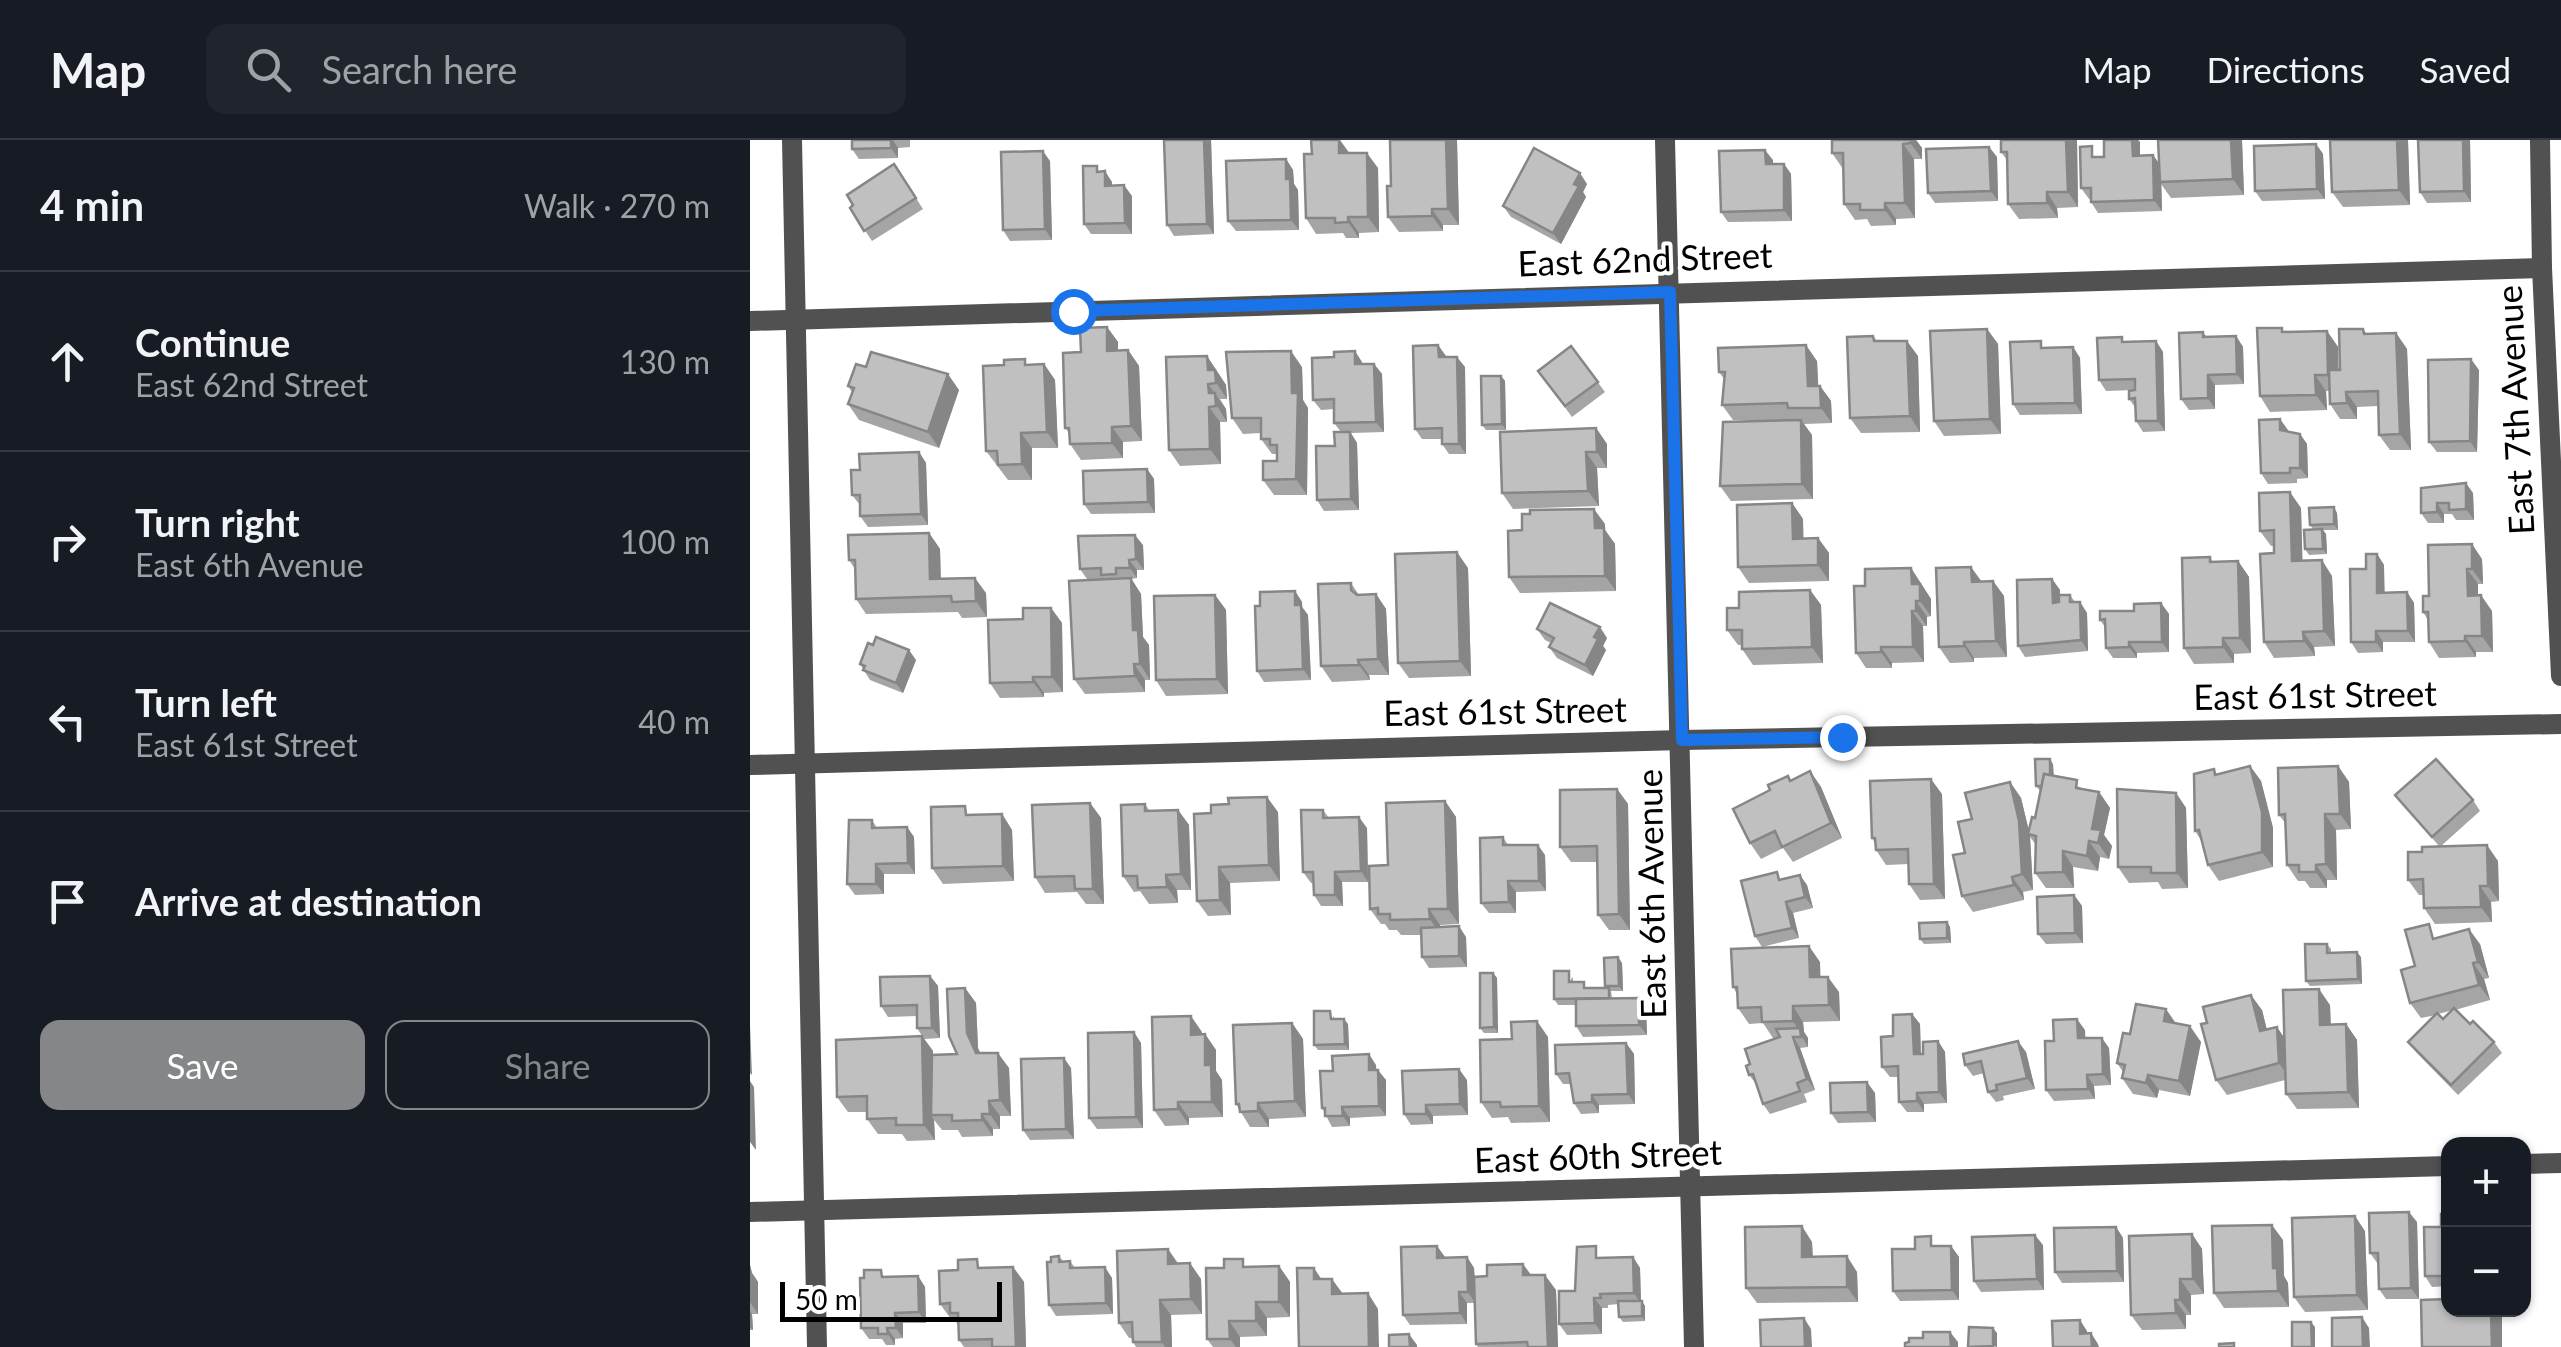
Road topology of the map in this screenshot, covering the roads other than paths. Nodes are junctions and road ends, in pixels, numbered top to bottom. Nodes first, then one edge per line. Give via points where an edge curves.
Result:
1 (792, 140) edge
2 (1665, 140) edge
3 (2540, 140) edge
4 (2542, 268) junction
5 (1670, 292) junction
6 (795, 320) junction
7 (750, 321) edge
8 (2561, 676) edge
9 (2561, 724) edge
10 (1682, 740) junction
11 (807, 763) junction
12 (750, 764) edge
13 (2561, 1162) edge
14 (2531, 1164) edge
15 (2441, 1166) edge
16 (1691, 1187) junction
17 (812, 1211) junction
18 (750, 1212) edge
19 (817, 1347) edge
20 (1694, 1347) edge

1 - 6 street
2 - 5 street, East 6th Avenue
3 - 4 street, East 7th Avenue
4 - 5 street, East 62nd Street
4 - 8 street, East 7th Avenue
5 - 6 street, East 62nd Street
5 - 10 street, East 6th Avenue
6 - 7 street, East 62nd Street
6 - 11 street
9 - 10 street, East 61st Street
10 - 11 street, East 61st Street
10 - 16 street, East 6th Avenue
11 - 12 street, East 61st Street
11 - 17 street
13 - 14 street
15 - 16 street, East 60th Street
16 - 17 street, East 60th Street
16 - 20 street, East 6th Avenue
17 - 18 street, East 60th Street
17 - 19 street

